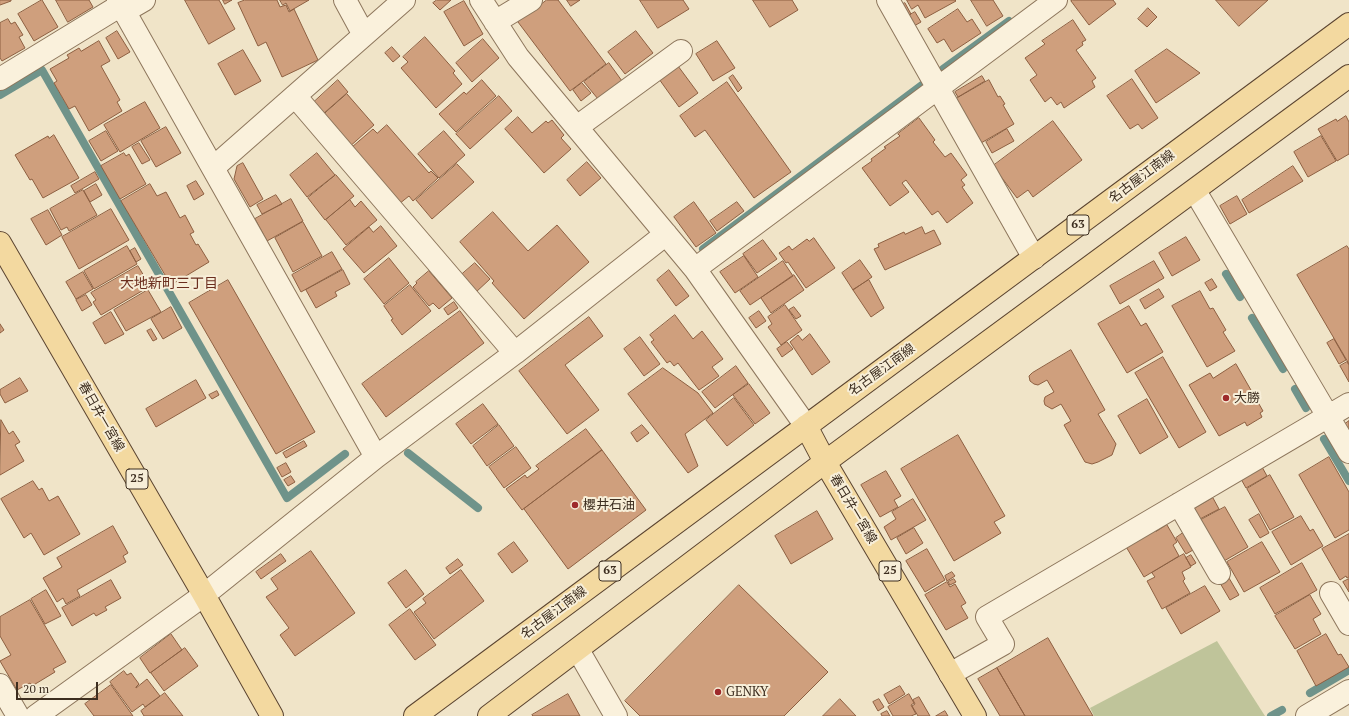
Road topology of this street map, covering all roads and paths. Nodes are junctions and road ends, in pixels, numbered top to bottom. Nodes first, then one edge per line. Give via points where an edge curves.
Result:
1 (144, 0) edge
2 (345, 0) edge
3 (404, 0) edge
4 (481, 0) edge
5 (532, 0) edge
6 (888, 0) edge
7 (1056, 0) edge
8 (121, 5) edge
9 (495, 22) junction
10 (1349, 24) edge
11 (364, 35) junction
12 (681, 51) dead end
13 (1349, 76) edge
14 (0, 79) edge
15 (938, 88) junction
16 (295, 96) junction
17 (576, 127) junction
18 (213, 168) junction
19 (1195, 191) junction
20 (666, 234) junction
21 (0, 243) edge
22 (1034, 258) junction
23 (695, 269) junction
24 (515, 353) junction
25 (1349, 404) edge
26 (1328, 416) junction
27 (806, 426) junction
28 (1349, 452) edge
29 (376, 457) junction
30 (826, 462) junction
31 (1179, 504) junction
32 (1219, 573) dead end
33 (1331, 593) dead end
34 (204, 595) junction
35 (1349, 624) edge
36 (578, 650) junction
37 (950, 674) junction
38 (0, 685) edge
39 (1349, 691) edge
40 (18, 716) edge
41 (36, 716) edge
42 (272, 716) edge
43 (415, 716) edge
44 (489, 716) edge
45 (616, 716) edge
46 (975, 716) edge
47 (1307, 716) edge

1 - 8 street
2 - 11 street
3 - 11 street
4 - 9 street
5 - 9 street
6 - 15 street
7 - 15 street
8 - 14 street
8 - 18 street
9 - 17 street via 518,57
10 - 22 main road, 名古屋江南線 / 63
11 - 16 street
12 - 17 street
13 - 19 main road
15 - 22 street
15 - 23 street
16 - 18 street
16 - 24 street
17 - 20 street
18 - 29 street
19 - 26 street
19 - 30 main road
20 - 23 street
20 - 24 street
21 - 34 main road, 春日井一宮線 / 25
22 - 27 main road, 名古屋江南線 / 63
23 - 27 street
24 - 29 street
25 - 26 street
26 - 28 street
26 - 31 street
27 - 30 main road, 春日井一宮線 / 25
27 - 43 main road, 名古屋江南線 / 63
29 - 34 street
30 - 36 main road
30 - 37 main road, 春日井一宮線 / 25
31 - 32 street
31 - 37 street via 987,617 1003,644
33 - 35 street
34 - 41 street
34 - 42 main road, 春日井一宮線 / 25
36 - 44 main road
36 - 45 street
37 - 46 main road, 春日井一宮線 / 25
38 - 40 street
39 - 47 street

